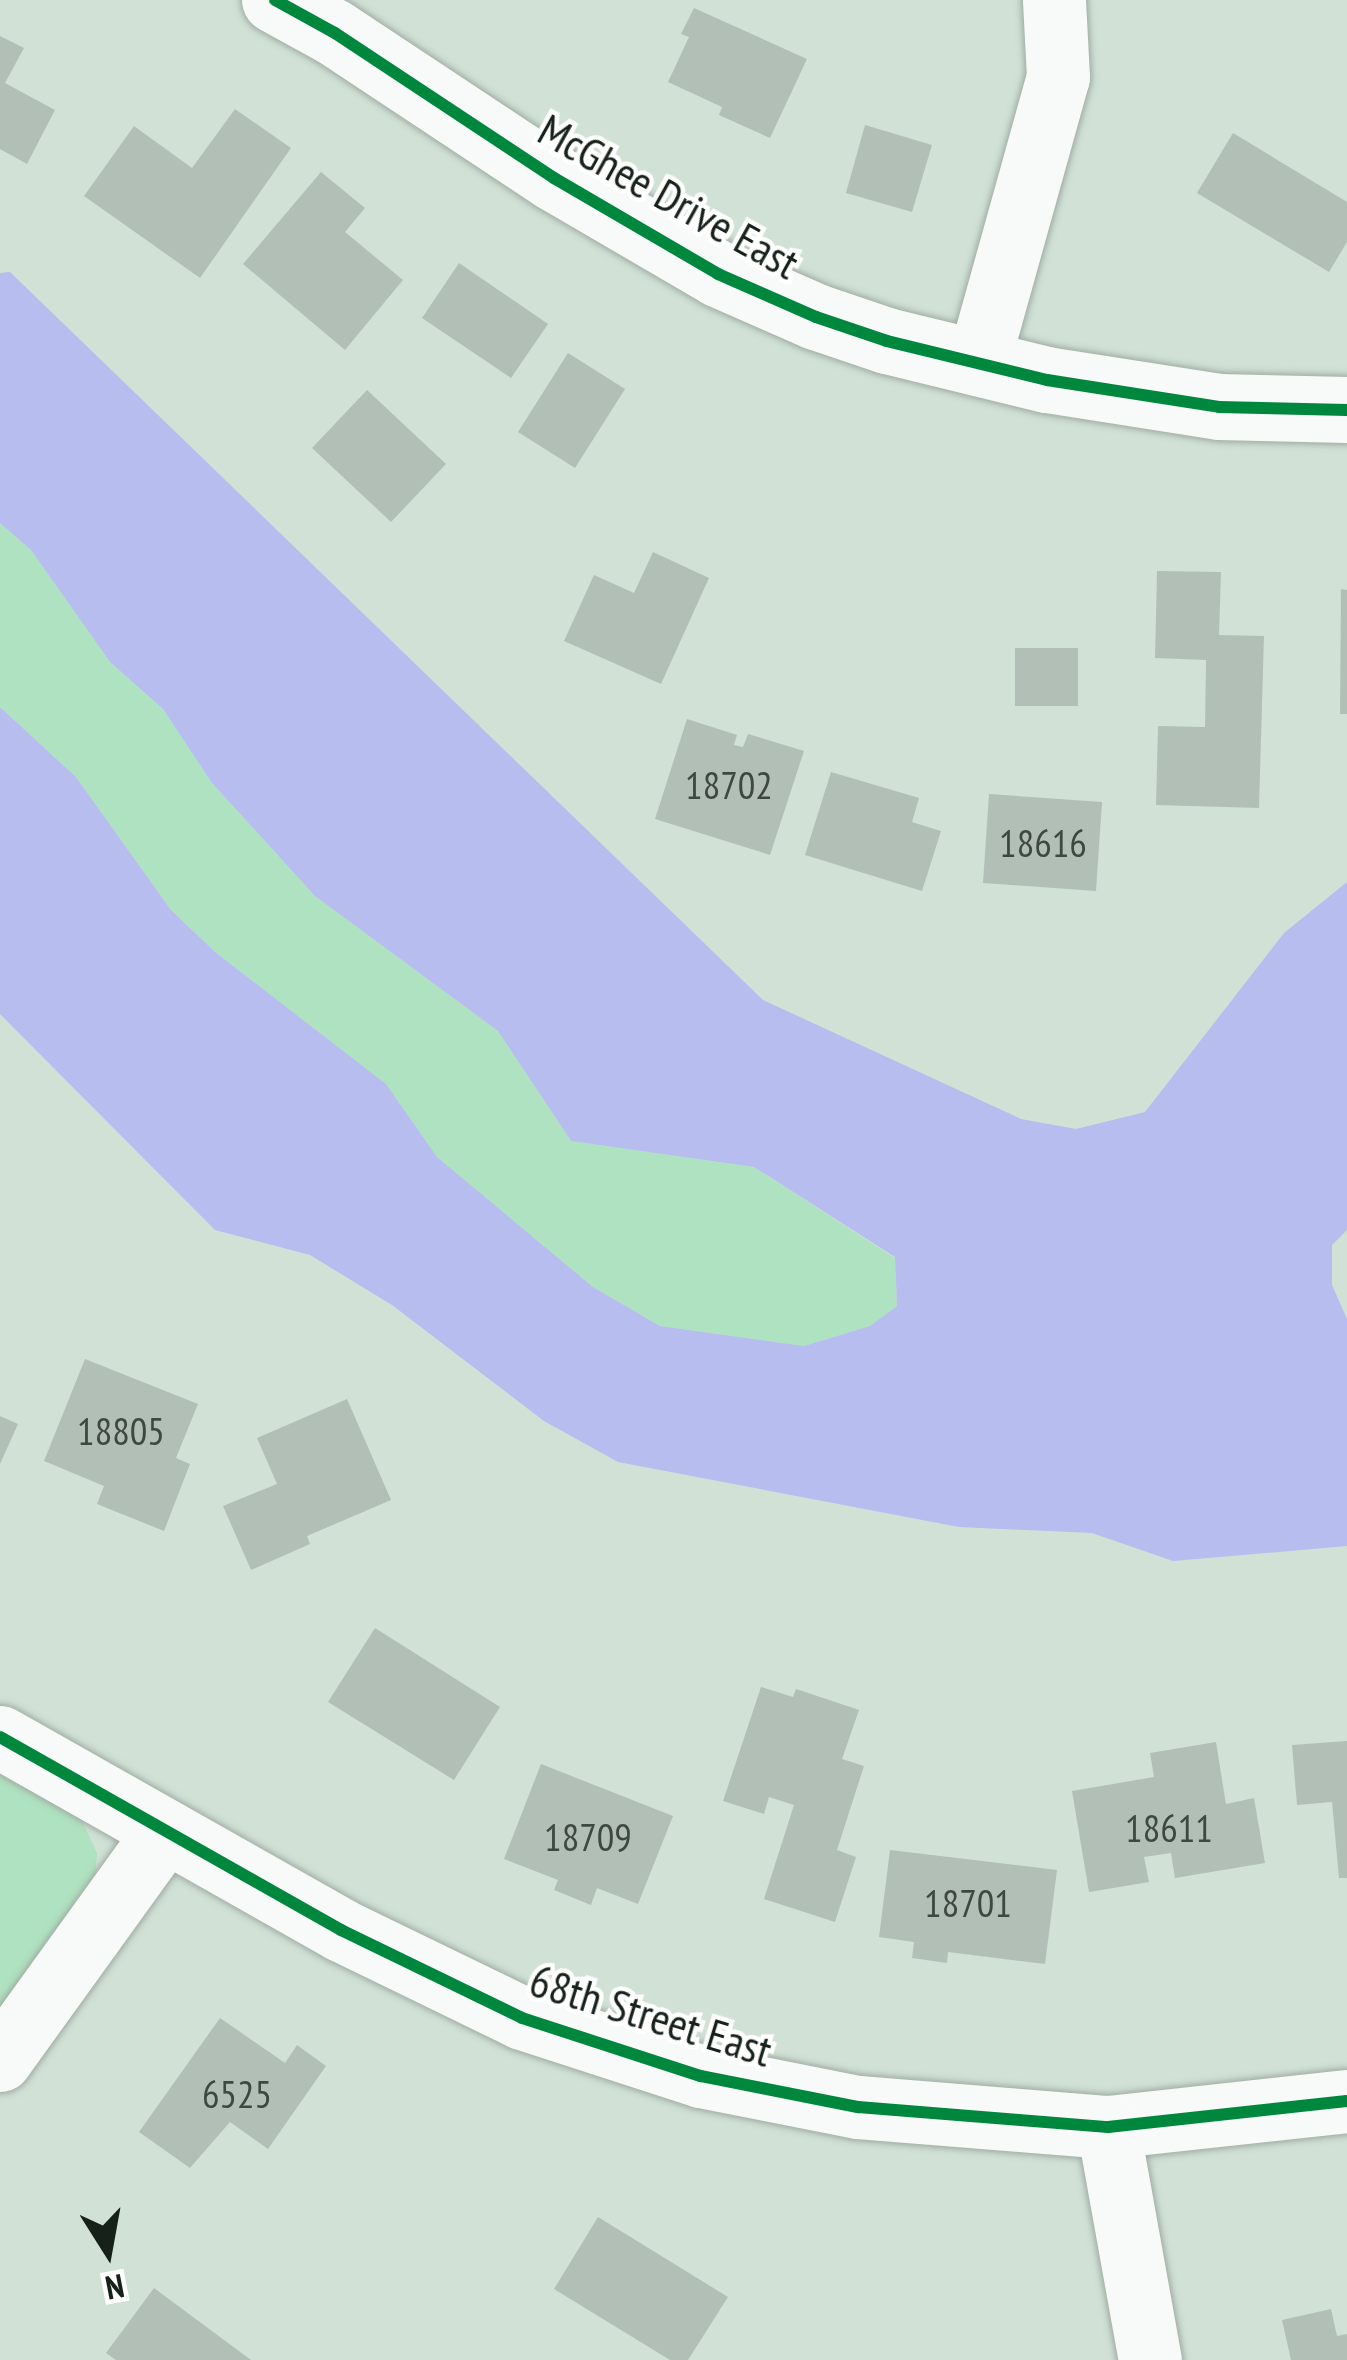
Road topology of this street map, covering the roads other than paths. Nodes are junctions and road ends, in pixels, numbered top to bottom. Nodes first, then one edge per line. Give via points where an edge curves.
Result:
1 (275, 0) edge
2 (1054, 0) edge
3 (978, 363) junction
4 (1347, 410) edge
5 (0, 1737) edge
6 (164, 1833) junction
7 (0, 2060) edge
8 (1347, 2101) edge
9 (1108, 2127) junction
10 (1150, 2360) edge

1 - 3 street, McGhee Drive East via 718,274 834,323
2 - 3 street via 1058,77
3 - 4 street, McGhee Drive East via 1219,407
5 - 6 street, 68th Street East
6 - 7 street
6 - 9 street, 68th Street East via 340,1930 522,2018 614,2052 858,2107
8 - 9 street, 68th Street East
9 - 10 street

